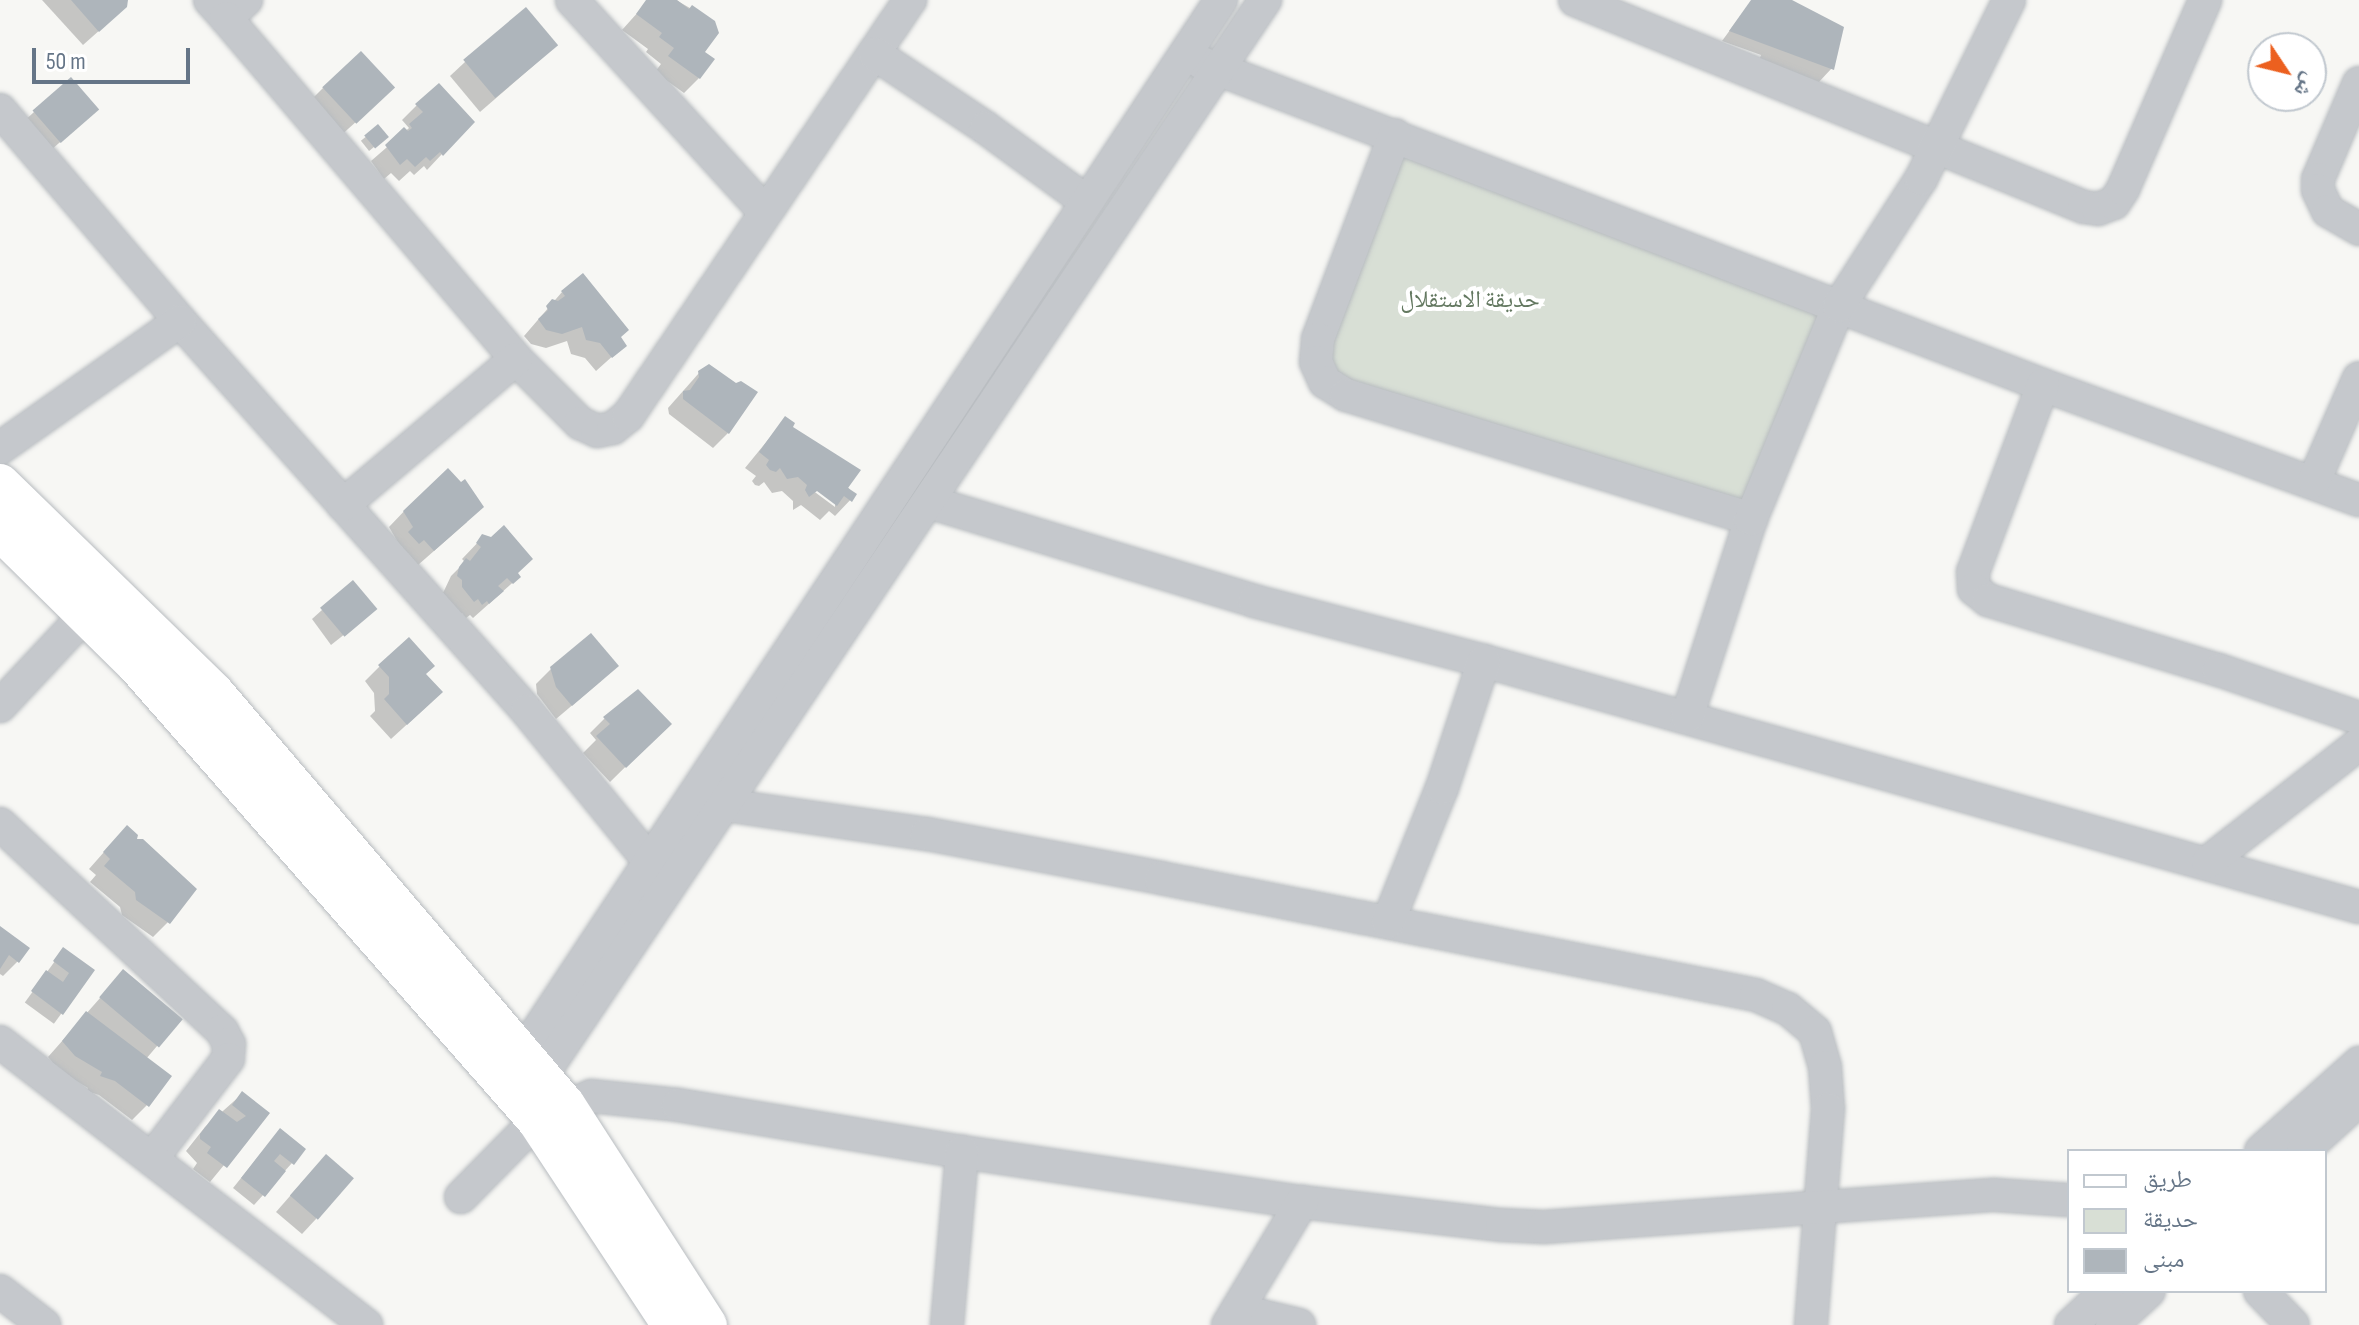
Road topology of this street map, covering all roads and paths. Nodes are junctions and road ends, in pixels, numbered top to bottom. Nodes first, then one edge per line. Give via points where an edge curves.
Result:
1 (910, 0) edge
2 (1221, 0) edge
3 (1265, 0) edge
4 (1578, 0) edge
5 (2009, 0) edge
6 (2205, 0) edge
7 (579, 3) edge
8 (227, 6) edge
9 (875, 54) junction
10 (1186, 54) junction
11 (1219, 70) junction
12 (2359, 83) edge
13 (0, 110) edge
14 (1395, 135) junction
15 (1938, 147) junction
16 (1087, 202) junction
17 (764, 211) junction
18 (2359, 229) edge
19 (1839, 306) junction
20 (180, 321) junction
21 (516, 359) junction
22 (2359, 378) edge
23 (2043, 385) junction
24 (0, 448) edge
25 (2314, 481) junction
26 (0, 484) edge
27 (2359, 500) edge
28 (929, 502) junction
29 (343, 505) junction
30 (1751, 519) junction
31 (0, 530) edge
32 (86, 614) junction
33 (1484, 661) junction
34 (0, 706) edge
35 (1687, 717) junction
36 (2359, 718) edge
37 (2359, 744) edge
38 (725, 805) junction
39 (0, 824) edge
40 (2208, 862) junction
41 (651, 863) junction
42 (2359, 907) edge
43 (1388, 922) junction
44 (0, 1042) edge
45 (2359, 1063) edge
46 (532, 1091) junction
47 (2359, 1100) edge
48 (2263, 1149) edge
49 (2305, 1149) edge
50 (962, 1152) junction
51 (153, 1157) junction
52 (461, 1197) dead end
53 (2067, 1200) edge
54 (1302, 1202) junction
55 (1821, 1210) junction
56 (0, 1291) edge
57 (2105, 1293) edge
58 (2147, 1293) edge
59 (2262, 1293) edge
60 (1233, 1318) edge
61 (679, 1324) edge
62 (44, 1325) edge
63 (366, 1325) edge
64 (947, 1325) edge
65 (1299, 1325) edge
66 (1811, 1325) edge
67 (2071, 1325) edge
68 (2112, 1325) edge
69 (2293, 1325) edge

1 - 9 street
2 - 10 street
3 - 11 street
4 - 15 street
5 - 15 street
6 - 15 street via 2114,203 2084,207
7 - 17 street
8 - 21 street
9 - 16 street
9 - 17 street
10 - 11 street
10 - 16 street
11 - 14 street
11 - 28 street
12 - 18 street via 2318,190 2328,211
13 - 20 street
14 - 19 street
14 - 30 street via 1318,339 1316,362 1325,382 1346,395
15 - 19 street
16 - 41 street
17 - 21 street via 628,416 613,428 597,431 580,423
19 - 23 street
19 - 30 street
20 - 24 street
20 - 29 street
21 - 29 street
22 - 25 street
23 - 25 street
23 - 36 street via 1973,572 1974,589 1988,600
25 - 27 street
26 - 46 main road via 214,693
28 - 33 street via 1254,601
28 - 38 street
29 - 41 street via 527,711
30 - 35 street
31 - 32 main road
32 - 34 street
32 - 46 main road
33 - 35 street
33 - 43 street via 1442,788
35 - 40 street
37 - 40 street
38 - 43 street via 927,834
38 - 46 street
39 - 51 street via 222,1031 229,1044 228,1059
40 - 42 street
41 - 46 street
43 - 55 street via 1756,995 1788,1009 1815,1032 1825,1067 1828,1109
44 - 51 street
45 - 48 street
46 - 50 street via 645,1100
46 - 52 street
46 - 61 main road
47 - 49 street
50 - 54 street
50 - 64 street
51 - 63 street
53 - 55 street via 1995,1195
54 - 55 street via 1544,1227
54 - 60 street
55 - 66 street
56 - 62 street
57 - 67 street
58 - 68 street
59 - 69 street
60 - 65 street

